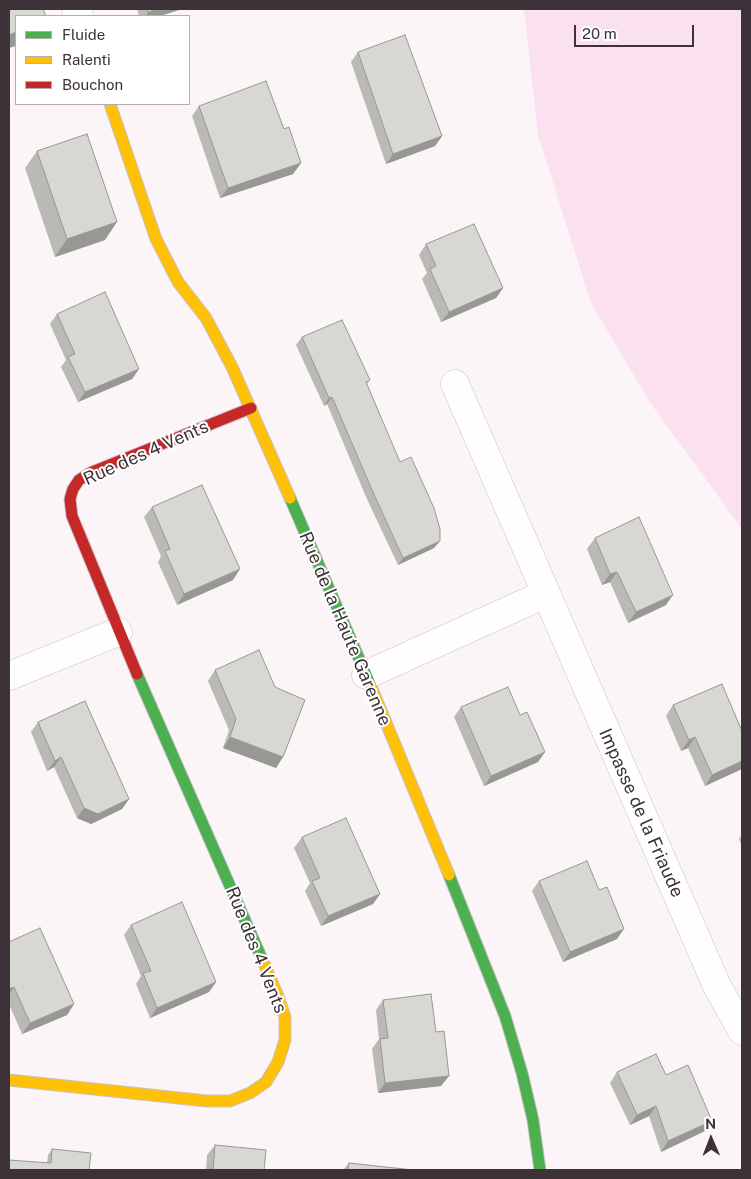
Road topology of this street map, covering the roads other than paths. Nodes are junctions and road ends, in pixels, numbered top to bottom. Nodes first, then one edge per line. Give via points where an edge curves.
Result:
1 (110, 105) edge
2 (456, 384) dead end
3 (251, 408) junction
4 (545, 594) junction
5 (118, 632) junction
6 (366, 675) junction
7 (9, 676) edge
8 (742, 1030) edge
9 (9, 1080) edge
10 (540, 1170) edge

1 - 3 street, Rue de la Haute Garenne via 156,239 178,282 206,318
2 - 4 street, Impasse de la Friaude
3 - 5 street, Rue des 4 Vents via 92,472 79,480 73,489 70,499 72,516
3 - 6 street, Rue de la Haute Garenne
4 - 6 street
4 - 8 street, Impasse de la Friaude via 717,986
5 - 7 street
5 - 9 street, Rue des 4 Vents via 278,996 285,1017 285,1040 278,1062 266,1082 230,1101
6 - 10 street, Rue de la Haute Garenne via 505,1016 533,1120

